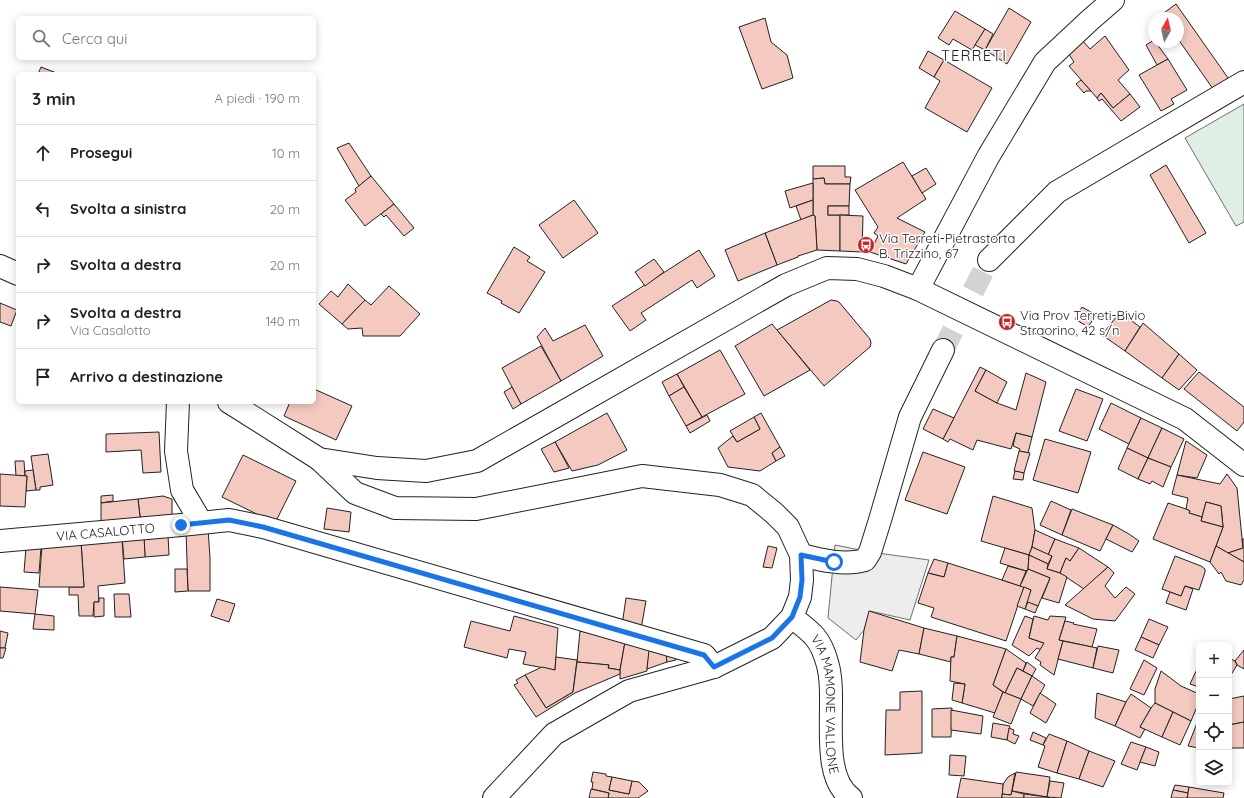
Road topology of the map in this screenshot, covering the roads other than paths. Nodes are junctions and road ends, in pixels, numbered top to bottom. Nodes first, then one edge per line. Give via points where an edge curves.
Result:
1 (1113, 0) edge
2 (1244, 82) edge
3 (990, 260) tunnel mouth
4 (0, 266) edge
5 (16, 273) edge
6 (918, 289) junction
7 (943, 350) tunnel mouth
8 (178, 404) edge
9 (233, 404) edge
10 (319, 459) junction
11 (1244, 465) edge
12 (201, 522) junction
13 (0, 541) edge
14 (801, 555) junction
15 (792, 617) junction
16 (714, 667) junction
17 (494, 798) edge
18 (850, 798) edge

1 - 6 street via 1046,62 988,157
2 - 3 street via 1057,192
4 - 5 street
6 - 10 street via 857,269 827,268 786,286 478,461 426,471 377,468
6 - 11 street via 1185,419
7 - 14 street via 910,417 870,552 865,560 858,563 834,562
8 - 12 street via 176,451 182,490
9 - 10 street
10 - 14 street via 355,493 395,508 476,509 642,476 720,485 752,496 774,513 788,527
12 - 13 street, VIA CASALOTTO
12 - 16 street, VIA CASALOTTO via 229,520 263,527 704,655
14 - 15 street via 800,597
15 - 16 street via 772,638
15 - 18 street, VIA MAMONE VALLONE via 815,637 827,661 832,686 831,751 836,780
16 - 17 street via 629,691 554,734

